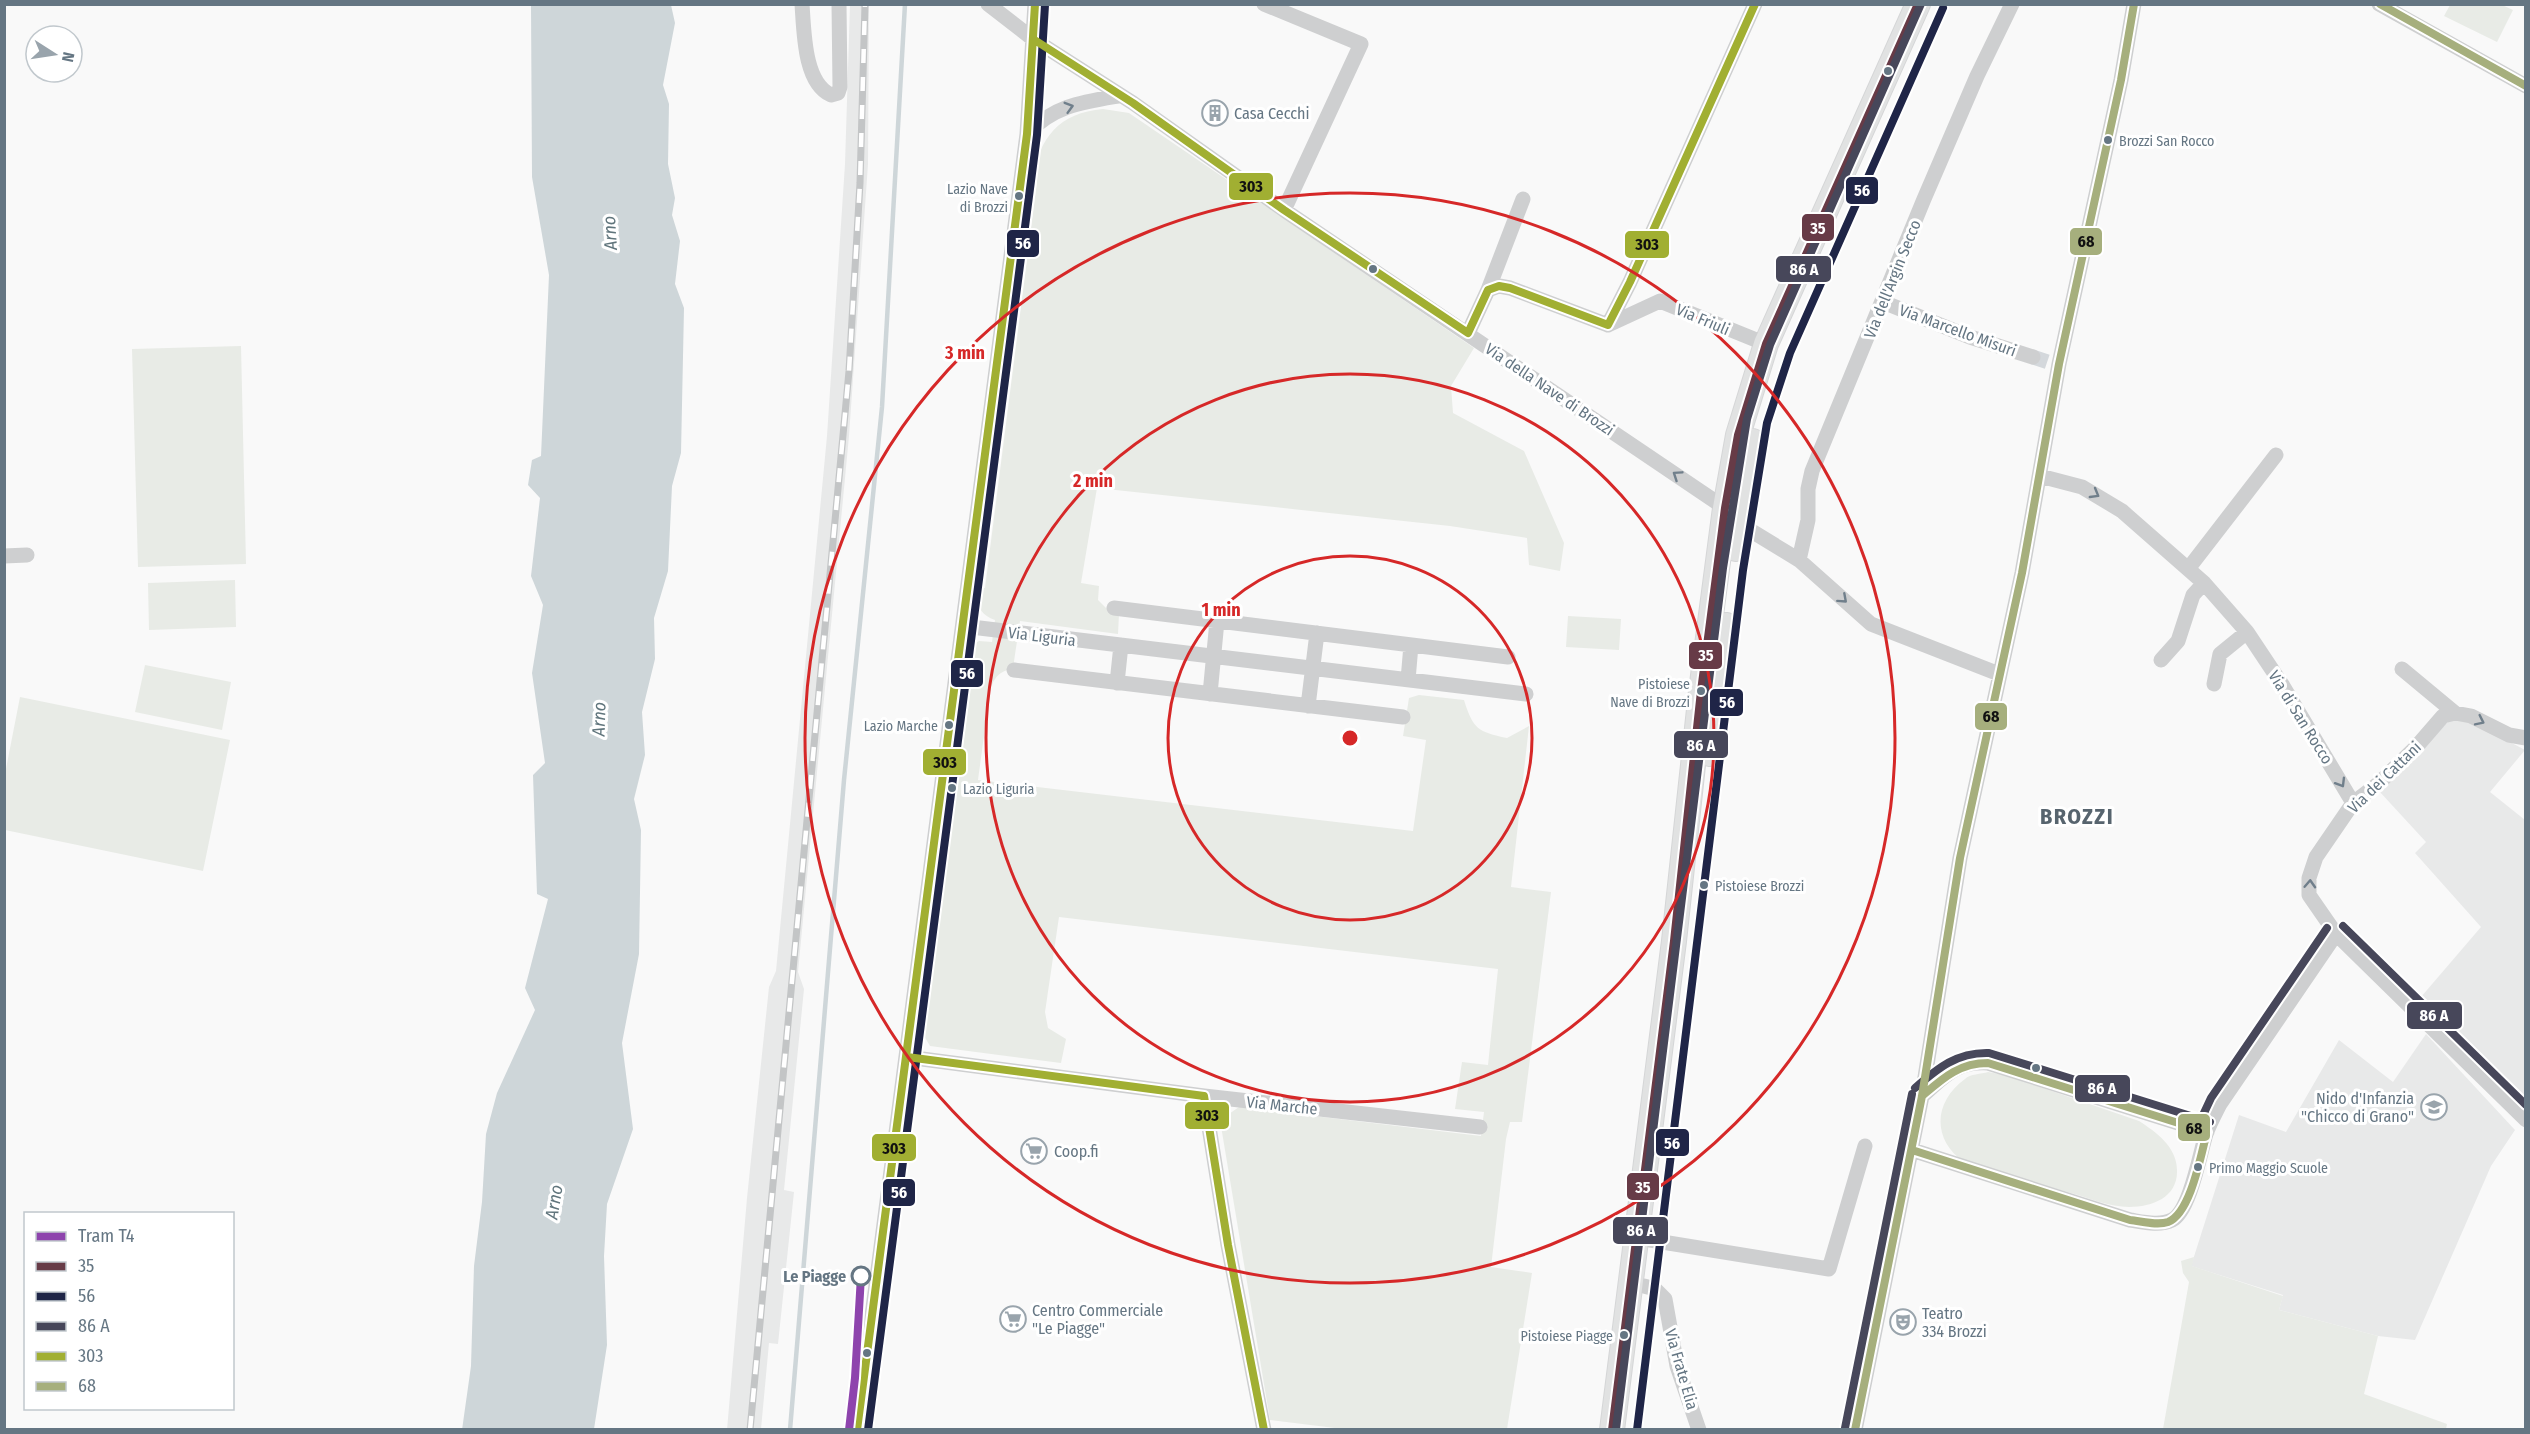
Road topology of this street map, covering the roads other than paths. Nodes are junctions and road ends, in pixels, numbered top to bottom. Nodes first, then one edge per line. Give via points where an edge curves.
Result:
1 (802, 4) edge
2 (839, 4) edge
3 (988, 4) edge
4 (1035, 4) edge
5 (1264, 4) edge
6 (1755, 4) edge
7 (1918, 4) edge
8 (1933, 4) edge
9 (2012, 4) edge
10 (2134, 4) edge
11 (2379, 4) edge
12 (1033, 39) junction
13 (2526, 86) edge
14 (1118, 96) junction
15 (1027, 134) junction
16 (1522, 200) dead end
17 (1284, 210) junction
18 (1488, 290) junction
19 (1883, 302) junction
20 (1608, 326) junction
21 (1468, 333) junction
22 (1766, 344) junction
23 (2033, 357) tunnel mouth
24 (2276, 455) dead end
25 (2040, 476) junction
26 (1732, 516) junction
27 (27, 555) dead end
28 (4, 556) edge
29 (1799, 560) junction
30 (2188, 569) junction
31 (2204, 583) junction
32 (1114, 608) dead end
33 (1217, 621) junction
34 (963, 626) junction
35 (2247, 632) junction
36 (1317, 633) junction
37 (1121, 645) junction
38 (1411, 645) junction
39 (1214, 656) junction
40 (1508, 657) dead end
41 (2161, 660) dead end
42 (1313, 668) junction
43 (2402, 669) dead end
44 (1014, 670) dead end
45 (1999, 674) junction
46 (1408, 680) junction
47 (1117, 683) junction
48 (2214, 684) dead end
49 (1210, 694) junction
50 (1526, 694) dead end
51 (1308, 706) junction
52 (2455, 713) junction
53 (1403, 717) dead end
54 (2524, 740) edge
55 (2354, 803) junction
56 (2336, 934) junction
57 (907, 1056) junction
58 (1204, 1096) junction
59 (1922, 1096) junction
60 (2526, 1120) edge
61 (1480, 1127) dead end
62 (2207, 1132) junction
63 (1865, 1146) dead end
64 (1912, 1150) junction
65 (1650, 1240) junction
66 (1644, 1286) junction
67 (857, 1430) edge
68 (1264, 1430) edge
69 (1612, 1430) edge
70 (1626, 1430) edge
71 (1699, 1430) edge
72 (1855, 1430) edge

1 - 2 street via 812,76 821,90 831,95 838,93 840,87
3 - 12 street, Via della Nave di Brozzi
4 - 12 street
5 - 17 street via 1360,44
6 - 20 street
7 - 22 main road
8 - 26 main road via 1780,349
9 - 19 street, Via dell'Argin Secco via 1977,76
10 - 25 street via 2116,100 2054,363
11 - 13 street
12 - 14 street, Via della Nave di Brozzi
12 - 15 street
15 -> 14 street via 1058,110
14 - 17 street, Via della Nave di Brozzi
15 - 34 street
16 - 18 street
17 - 21 street, Via della Nave di Brozzi
18 - 20 street via 1510,288
18 - 21 street
19 - 23 street, Via Marcello Misuri
19 - 29 street, Via dell'Argin Secco via 1812,471 1809,520
20 - 22 street, Via Friuli via 1660,301
26 -> 21 street, Via della Nave di Brozzi
22 - 26 main road via 1742,418
24 - 30 street
25 -> 30 street, Via di San Rocco via 2093,492 2122,511
25 - 45 street
26 - 29 street, Via della Nave di Brozzi
26 - 65 main road
26 - 69 main road via 1701,691
27 - 28 street
29 -> 45 street, Via della Nave di Brozzi via 1871,624
30 - 31 street, Via di San Rocco
31 - 35 street, Via di San Rocco
31 - 41 street via 2193,595 2178,641
32 - 33 street
33 - 36 street
33 - 39 street
34 - 37 street, Via Liguria
34 - 57 street
35 - 48 street via 2220,654
35 -> 55 street, Via di San Rocco
36 - 38 street
36 - 42 street
37 - 39 street, Via Liguria
37 - 47 street
38 - 40 street
38 - 46 street
39 - 42 street, Via Liguria
39 - 49 street
42 - 46 street, Via Liguria
42 - 51 street
43 - 52 street
44 - 47 street
45 - 59 street via 1960,858
46 - 50 street, Via Liguria
47 - 49 street
49 - 51 street
51 - 53 street
52 -> 54 street via 2471,716
52 - 55 street, Via dei Cattani via 2443,716 2417,746
56 -> 55 street, Via dei Cattani via 2309,895 2308,878 2316,857
56 - 60 street, Via dei Cattani
56 - 62 street via 2220,1104
57 - 58 street, Via Marche
57 - 67 street
58 - 61 street, Via Marche
58 - 68 street
59 - 62 street via 1957,1068 1988,1063
59 - 64 street
62 - 64 street via 2183,1207 2176,1218 2161,1223 2130,1220
63 - 65 street via 1829,1269
64 - 72 street
65 - 66 main road
66 - 70 main road
66 - 71 street, Via Frate Elia via 1655,1289 1665,1299 1677,1366

